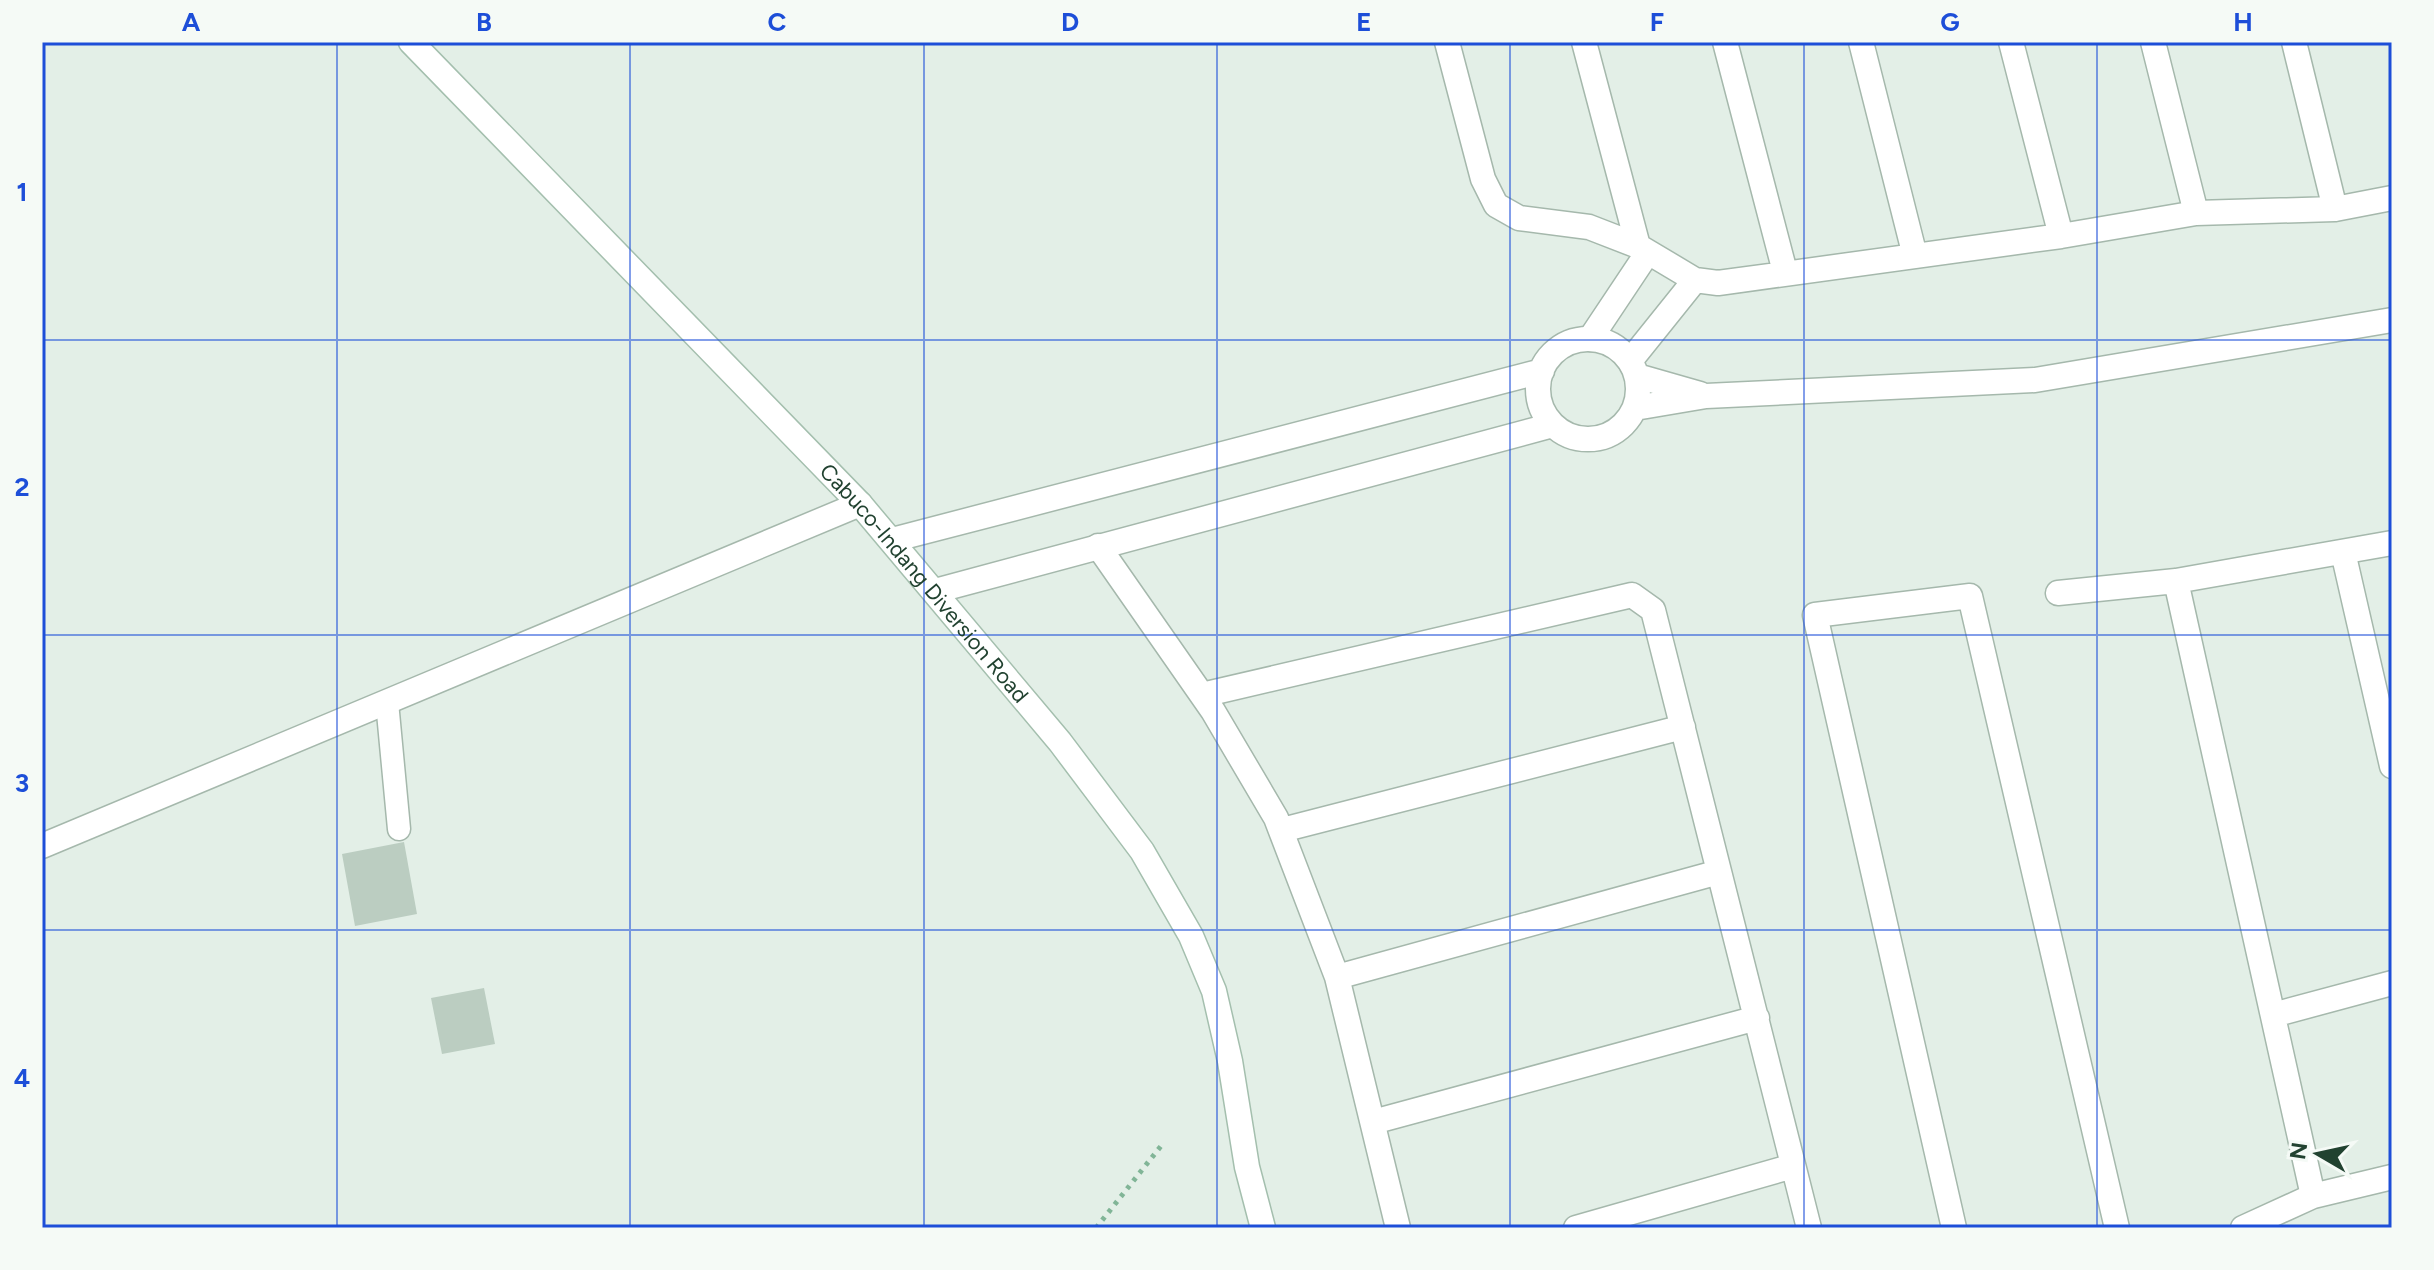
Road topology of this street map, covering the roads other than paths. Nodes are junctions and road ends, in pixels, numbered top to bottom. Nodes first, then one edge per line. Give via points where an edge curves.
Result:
1 (411, 42) edge
2 (1447, 42) edge
3 (1584, 42) edge
4 (1725, 42) edge
5 (1861, 42) edge
6 (2011, 42) edge
7 (2153, 42) edge
8 (2294, 42) edge
9 (2392, 198) edge
10 (2335, 209) junction
11 (2196, 213) junction
12 (2061, 236) junction
13 (1643, 249) junction
14 (1915, 256) junction
15 (1785, 272) junction
16 (1695, 280) junction
17 (2392, 320) edge
18 (1590, 339) junction
19 (1633, 369) junction
20 (1542, 371) junction
21 (1706, 396) junction
22 (1635, 408) junction
23 (1553, 425) junction
24 (860, 504) junction
25 (892, 540) junction
26 (2392, 543) edge
27 (1098, 546) junction
28 (2343, 552) junction
29 (2176, 581) junction
30 (935, 591) junction
31 (2058, 593) dead end
32 (1202, 695) junction
33 (387, 702) junction
34 (1683, 727) junction
35 (2392, 766) edge
36 (399, 829) dead end
37 (1282, 830) junction
38 (42, 846) edge
39 (1719, 872) junction
40 (1337, 977) junction
41 (2392, 983) edge
42 (2273, 1015) junction
43 (1757, 1018) junction
44 (1373, 1122) junction
45 (1793, 1166) junction
46 (2392, 1177) edge
47 (2313, 1196) junction
48 (1263, 1228) edge
49 (1398, 1228) edge
50 (1576, 1228) edge
51 (1809, 1228) edge
52 (1954, 1228) edge
53 (2117, 1228) edge
54 (2243, 1228) edge

1 - 24 street, Cabuco-Indang Diversion Road
2 - 13 street via 1483,179 1496,205 1519,218 1589,227
3 - 13 street
4 - 15 street
5 - 14 street
6 - 12 street
7 - 11 street
8 - 10 street
9 - 10 street
10 - 11 street
11 - 12 street
12 - 14 street
13 - 16 street
13 - 18 street
14 - 15 street
15 - 16 street via 1718,283
16 - 19 street
17 - 21 street via 2035,380
18 - 19 street via 1620,350
18 - 20 street via 1561,347
19 - 21 street
19 - 22 street
20 - 23 street via 1540,400
20 - 25 street
21 - 22 street
22 - 23 street via 1614,433 1598,438 1566,435
23 - 27 street
24 - 25 street, Cabuco-Indang Diversion Road
24 - 33 street
25 - 30 street, Cabuco-Indang Diversion Road
26 - 28 street
27 - 30 street
27 - 32 street
28 - 29 street
28 - 35 street
29 - 31 street
29 - 42 street
30 - 48 street, Cabuco-Indang Diversion Road via 1101,795 1142,851 1191,936 1224,1030
32 - 34 street via 1632,595 1653,610
32 - 37 street
33 - 36 lane
33 - 38 street
34 - 37 street
34 - 39 street
37 - 40 street
39 - 40 street
39 - 43 street
40 - 44 street
41 - 42 street
42 - 47 street
43 - 44 street
43 - 45 street
44 - 49 street
45 - 50 street
45 - 51 street
46 - 47 street
47 - 54 street
52 - 53 street via 1815,615 1970,596

